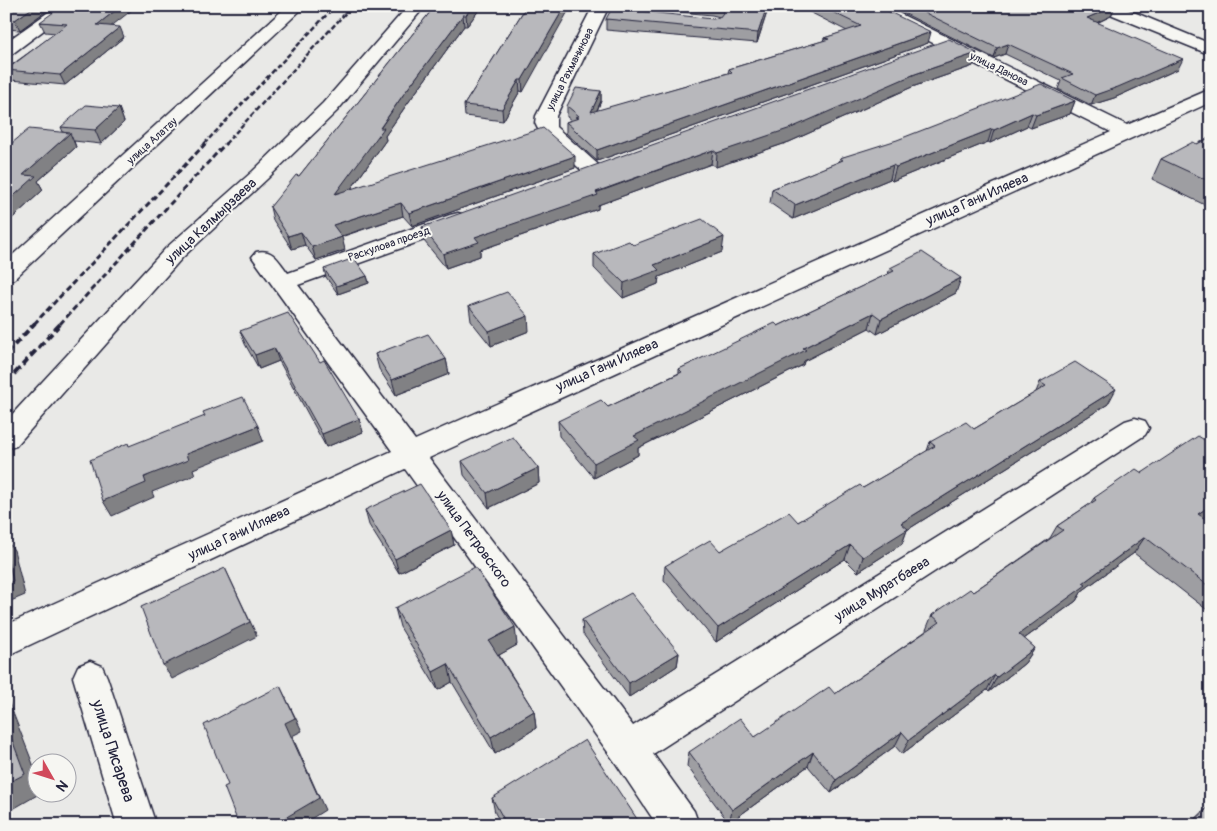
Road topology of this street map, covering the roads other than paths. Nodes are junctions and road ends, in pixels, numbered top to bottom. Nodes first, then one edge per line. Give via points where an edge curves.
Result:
1 (68, 6) edge
2 (297, 6) edge
3 (417, 6) edge
4 (871, 6) edge
5 (1104, 6) edge
6 (606, 9) edge
7 (946, 44) junction
8 (6, 50) edge
9 (1211, 50) edge
10 (919, 54) edge
11 (1211, 95) edge
12 (1126, 132) junction
13 (595, 172) edge
14 (472, 215) edge
15 (264, 257) dead end
16 (6, 274) edge
17 (284, 282) junction
18 (1135, 428) dead end
19 (6, 438) edge
20 (411, 454) junction
21 (6, 641) edge
22 (90, 677) dead end
23 (628, 749) junction
24 (137, 825) edge
25 (680, 825) edge

1 - 8 street
2 - 16 street, улица Алатау
3 - 19 street, улица Калмырзаева via 330,107 174,253
4 - 7 street, улица Данова
5 - 9 street
6 - 13 street, улица Рахманинова via 545,123 547,129
7 - 10 street
7 - 12 street, улица Данова
11 - 12 street, улица Гани Иляева
12 - 20 street, улица Гани Иляева
14 - 17 street, Раскулова проезд
15 - 17 street, улица Петровского
17 - 20 street, улица Петровского
18 - 23 street, улица Муратбаева
20 - 21 street, улица Гани Иляева
20 - 23 street, улица Петровского
22 - 24 street, улица Писарева
23 - 25 street, улица Петровского

